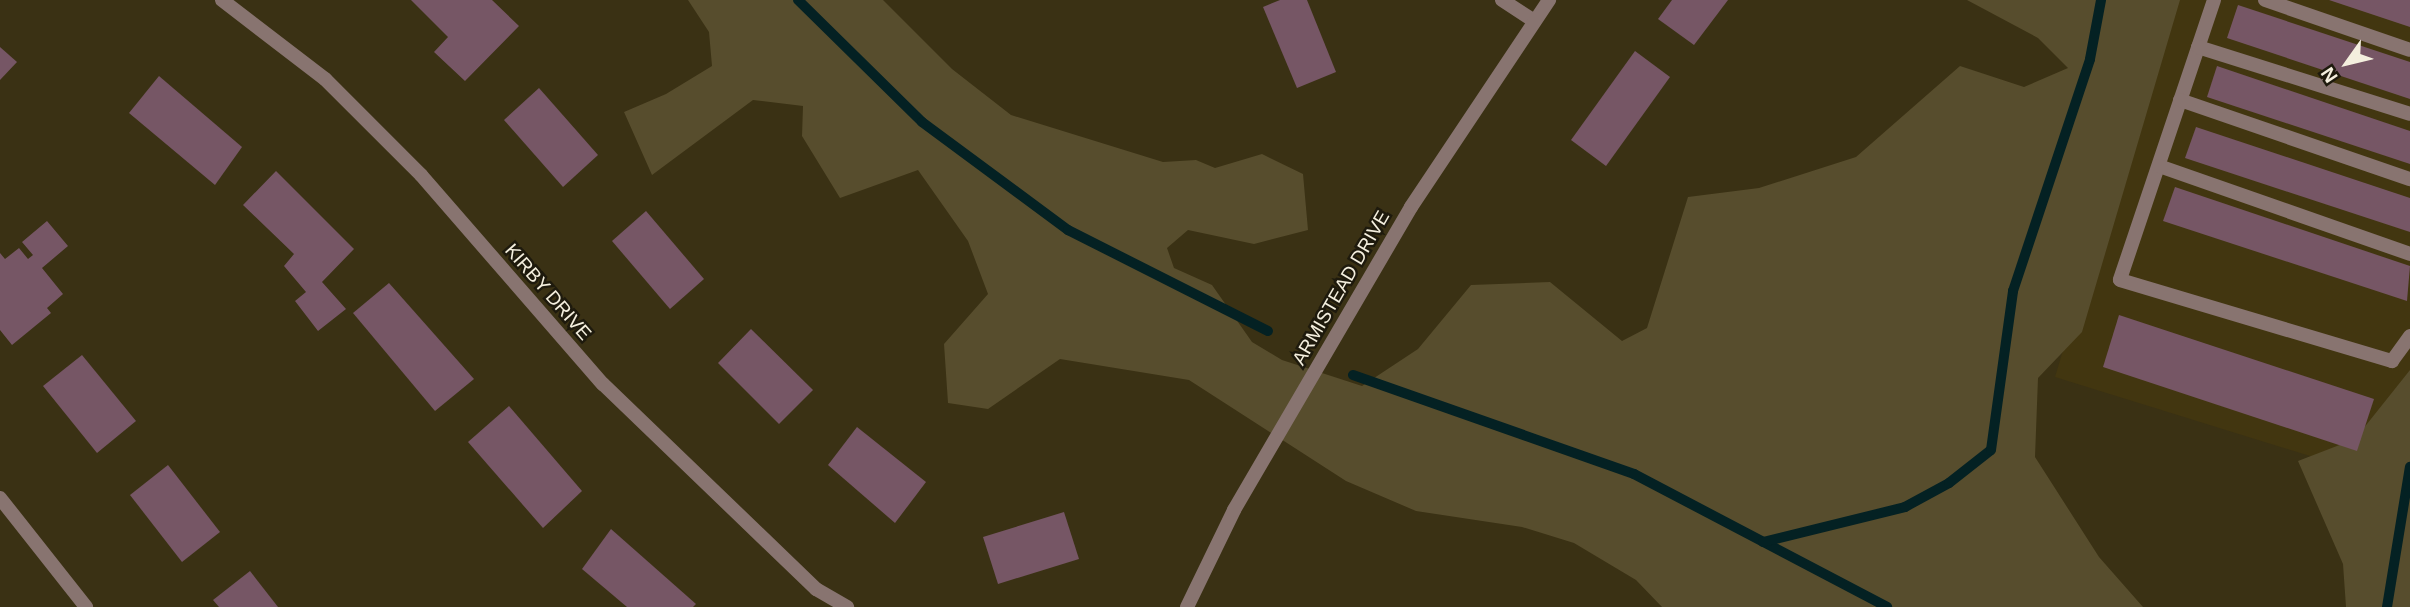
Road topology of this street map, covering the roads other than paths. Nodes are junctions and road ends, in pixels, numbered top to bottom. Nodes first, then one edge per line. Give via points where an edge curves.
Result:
1 (222, 0) edge
2 (1502, 0) edge
3 (1549, 0) edge
4 (2214, 0) edge
5 (2265, 0) edge
6 (1534, 21) junction
7 (2198, 47) junction
8 (2410, 50) edge
9 (2180, 100) junction
10 (2410, 114) edge
11 (2159, 166) junction
12 (2410, 179) edge
13 (2410, 254) edge
14 (2410, 336) edge
15 (0, 498) edge
16 (86, 607) edge
17 (847, 607) edge
18 (1187, 607) edge

1 - 17 street, KIRBY DRIVE via 325,79 421,175 603,384 816,589
2 - 6 street
3 - 6 street, ARMISTEAD DRIVE
4 - 7 street
5 - 8 street
6 - 18 street, ARMISTEAD DRIVE via 1404,218 1234,510
7 - 9 street
7 - 10 street
9 - 11 street
9 - 12 street
11 - 13 street
11 - 14 street via 2120,280 2392,361
15 - 16 street

